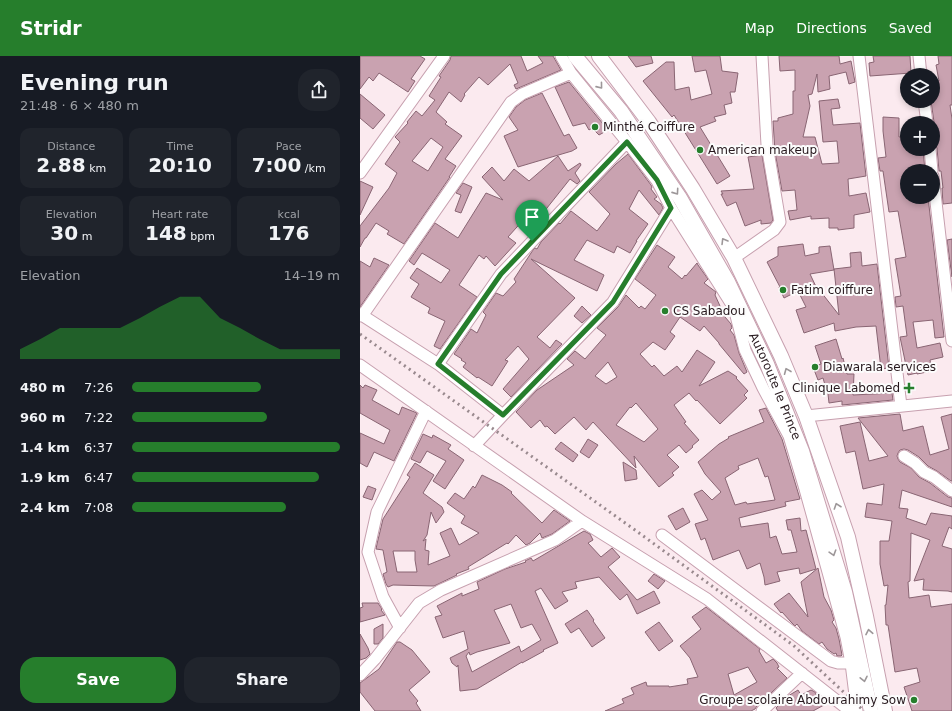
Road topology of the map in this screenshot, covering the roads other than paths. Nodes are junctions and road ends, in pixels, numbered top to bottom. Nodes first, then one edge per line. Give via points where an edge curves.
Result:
1 (444, 56) edge
2 (561, 56) edge
3 (575, 56) edge
4 (599, 56) edge
5 (762, 56) edge
6 (859, 56) edge
7 (919, 56) edge
8 (920, 68) edge
9 (571, 73) junction
10 (627, 142) junction
11 (360, 173) edge
12 (936, 204) edge
13 (671, 208) junction
14 (734, 258) junction
15 (361, 315) edge
16 (952, 341) edge
17 (438, 364) junction
18 (360, 365) edge
19 (952, 401) edge
20 (901, 406) junction
21 (426, 411) junction
22 (503, 415) junction
23 (806, 416) junction
24 (474, 446) junction
25 (904, 456) dead end
26 (952, 491) edge
27 (582, 521) junction
28 (662, 535) dead end
29 (400, 628) junction
30 (851, 663) junction
31 (802, 673) junction
32 (360, 675) edge
33 (845, 710) edge
34 (762, 711) edge
35 (856, 711) edge
36 (871, 711) edge
37 (885, 711) edge

1 - 11 street
2 - 9 street
3 -> 36 main road, Autoroute le Prince via 621,111 680,198 728,282 767,364 802,451 845,592
14 -> 4 main road, Autoroute le Prince via 649,122
5 - 14 street via 767,145 780,222 774,230
6 - 20 street
7 - 8 street
9 - 10 street
9 - 15 street via 522,94 511,102
10 - 13 street via 657,180
10 - 17 street via 501,274
12 - 16 street
13 - 22 street via 613,302
13 - 30 street via 734,308 745,350 789,436 846,637
23 -> 14 main road, Autoroute le Prince via 781,356
15 - 17 street
17 - 22 street
18 - 21 street
19 - 20 street
20 - 23 street
21 - 24 street
21 - 29 street via 377,512 368,552 383,597
22 - 24 street
37 -> 23 main road, Autoroute le Prince via 848,537
24 - 27 street
25 - 26 street
27 - 29 street via 556,540 441,590 419,603
27 - 31 street via 707,599
28 - 30 street via 832,661
29 - 32 street
30 - 35 street
31 - 33 street
31 - 34 street

